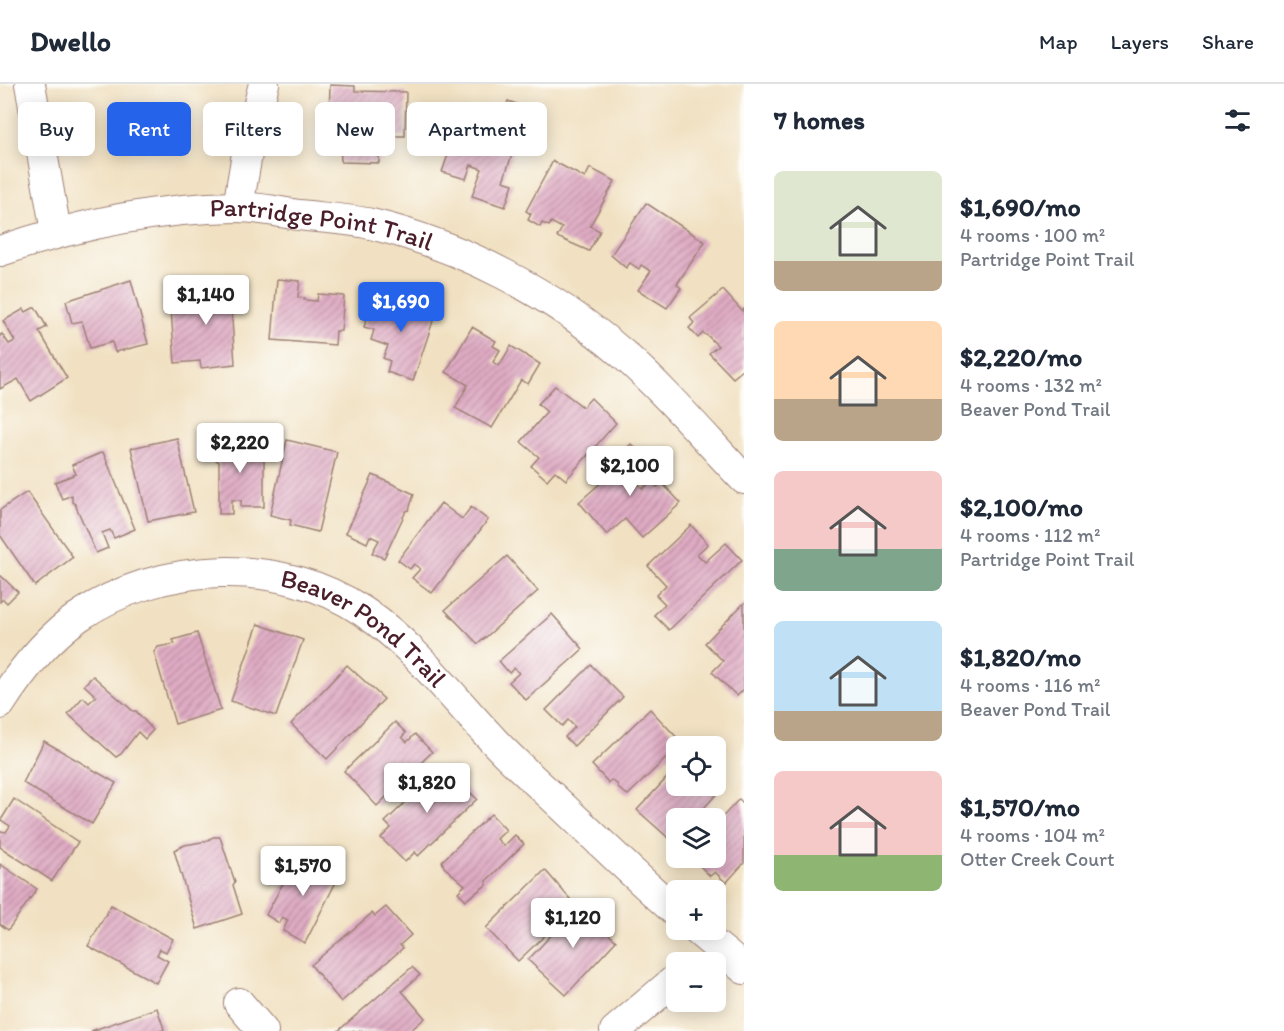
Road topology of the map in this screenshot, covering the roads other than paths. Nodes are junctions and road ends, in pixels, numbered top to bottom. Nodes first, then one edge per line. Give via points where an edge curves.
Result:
1 (30, 84) edge
2 (264, 84) edge
3 (238, 207) junction
4 (56, 232) junction
5 (0, 251) edge
6 (744, 479) edge
7 (0, 704) edge
8 (666, 903) edge
9 (702, 946) edge
10 (744, 969) edge
11 (666, 988) edge
12 (239, 1003) dead end
13 (263, 1031) edge
14 (615, 1031) edge

1 - 4 street
2 - 3 street
3 - 4 street, Partridge Point Trail via 148,214
3 - 6 street, Partridge Point Trail via 371,224 441,247 534,290 629,360 679,407
4 - 5 street, Partridge Point Trail
7 - 8 street, Beaver Pond Trail via 35,656 77,618 111,597 148,582 189,574 229,573 304,583 334,594 391,631 492,740
9 - 10 street
11 - 14 street
12 - 13 street

